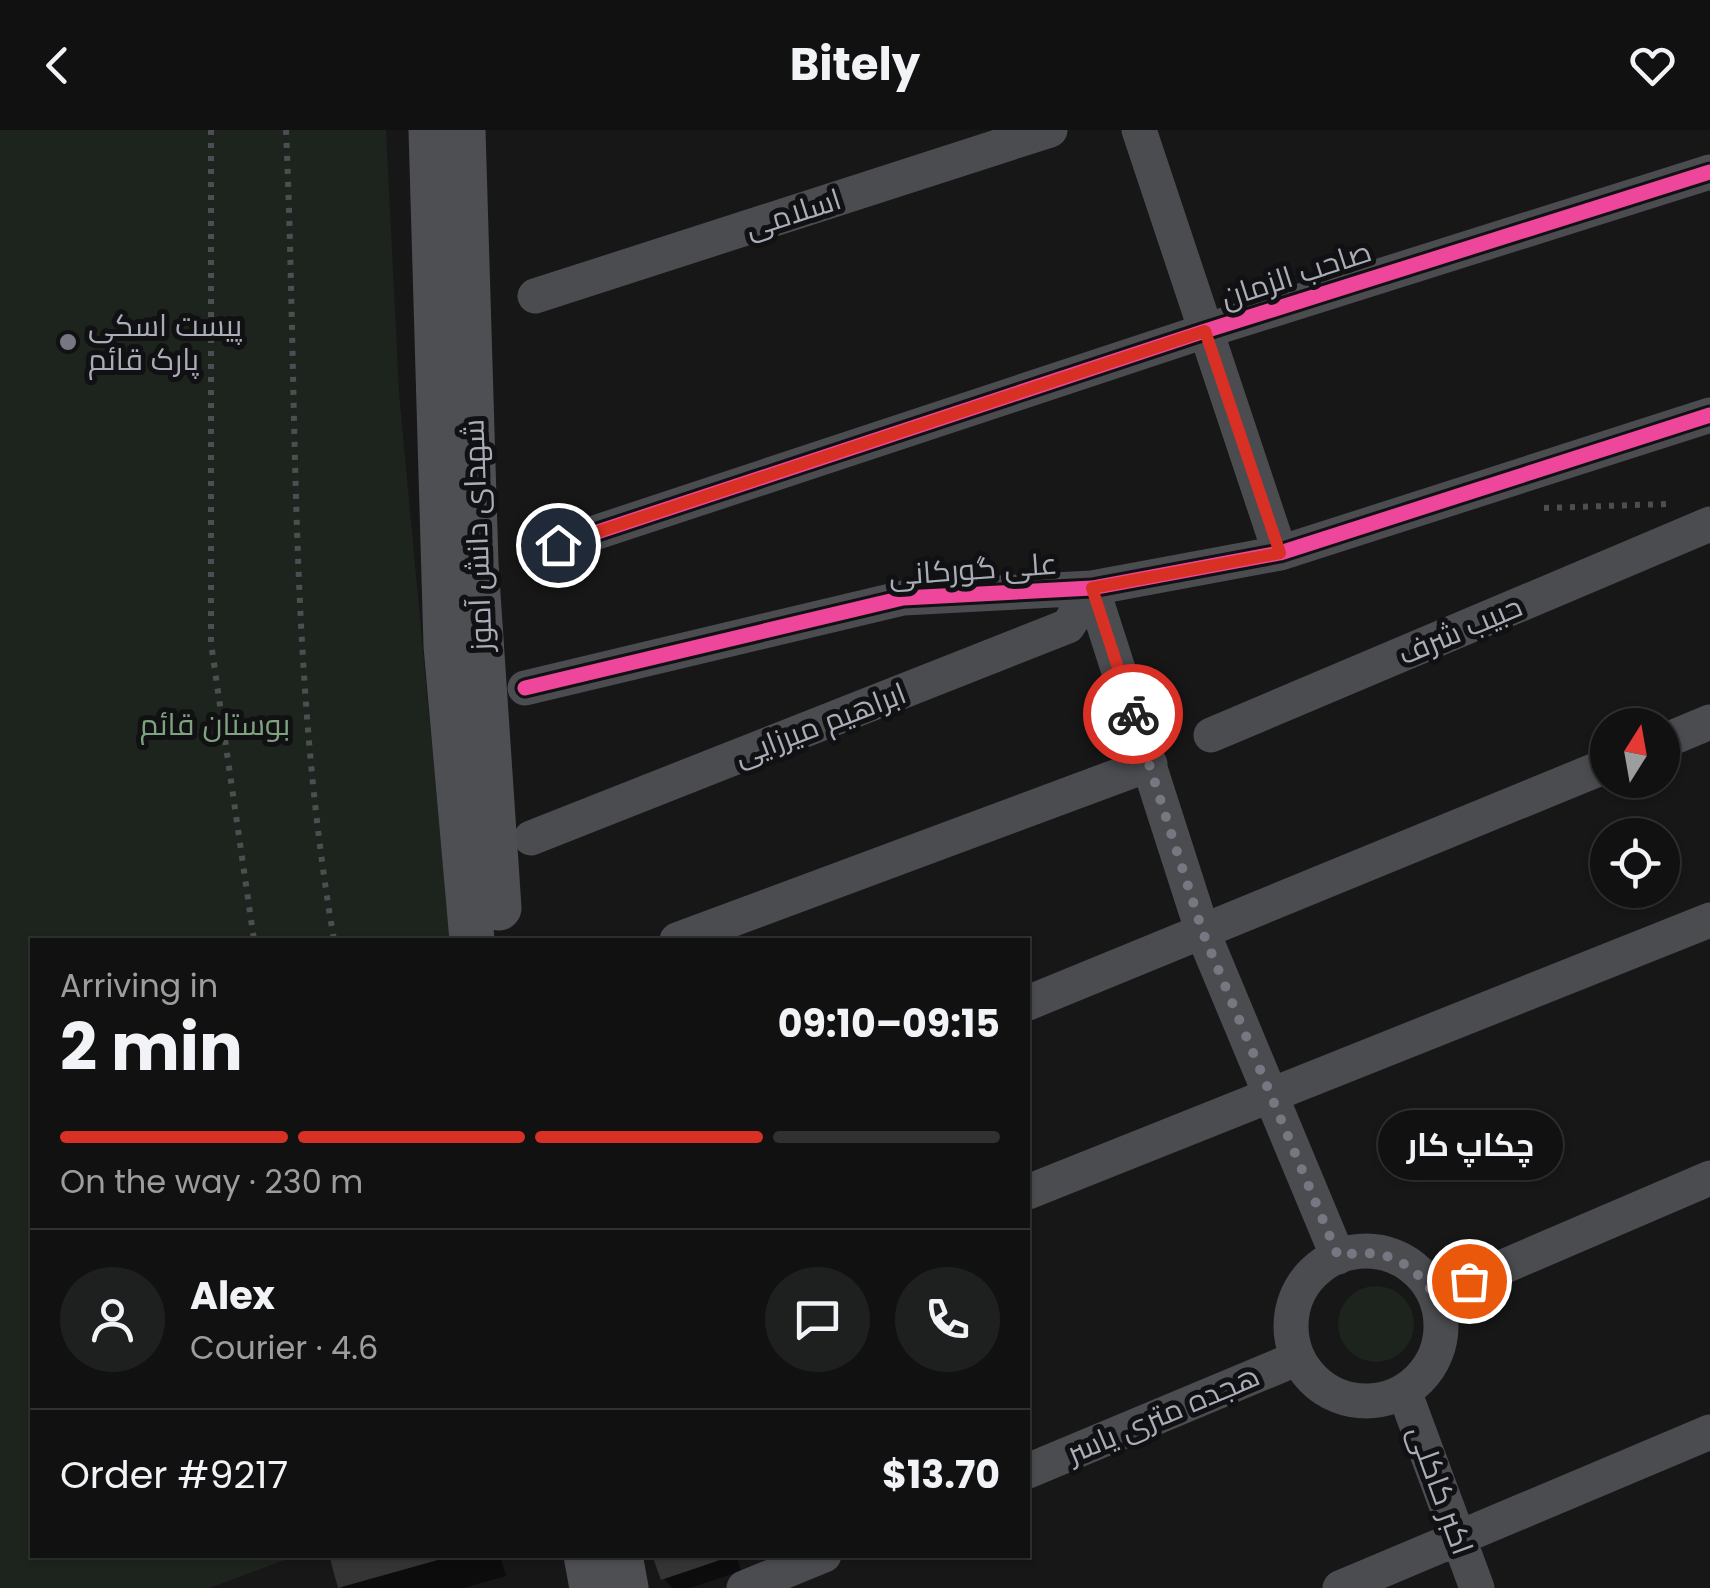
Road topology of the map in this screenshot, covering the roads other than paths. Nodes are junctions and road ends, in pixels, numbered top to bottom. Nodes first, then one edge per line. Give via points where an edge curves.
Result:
1 (431, 130) edge
2 (464, 130) edge
3 (1050, 130) edge
4 (1139, 130) edge
5 (1710, 172) edge
6 (536, 296) dead end
7 (1205, 331) junction
8 (1710, 415) edge
9 (1710, 524) edge
10 (558, 545) dead end
11 (1280, 553) junction
12 (1092, 588) junction
13 (525, 688) dead end
14 (1710, 722) edge
15 (1680, 734) edge
16 (1211, 736) dead end
17 (1150, 764) junction
18 (1590, 772) edge
19 (530, 838) dead end
20 (1710, 920) edge
21 (1203, 933) junction
22 (472, 938) edge
23 (503, 938) edge
24 (682, 938) edge
25 (1030, 1002) edge
26 (1272, 1096) junction
27 (1710, 1178) edge
28 (1030, 1191) edge
29 (1338, 1256) junction
30 (1435, 1296) junction
31 (1298, 1358) junction
32 (1404, 1391) junction
33 (1710, 1432) edge
34 (1030, 1469) edge
35 (1459, 1540) junction
36 (587, 1558) edge
37 (621, 1558) edge
38 (817, 1558) edge
39 (592, 1588) edge
40 (626, 1588) edge
41 (744, 1588) edge
42 (1340, 1588) edge
43 (1477, 1588) edge

1 - 22 main road via 446,646
2 - 23 main road, شهدای دانش آموز via 476,564
3 - 6 street, اسلامی
4 - 7 street
5 - 7 street, صاحب الزمان
7 - 10 street, صاحب الزمان
7 - 11 street
8 - 11 street, علی گورکانی
9 - 16 street, حبیب شرف
11 - 12 street, علی گورکانی
12 - 13 street, علی گورکانی via 902,598
12 - 17 street
12 - 19 street, ابراهیم میرزایی via 1068,626
14 - 15 street
17 - 21 street
17 - 24 street
18 - 21 street
20 - 26 street
21 - 25 street
21 - 26 street
26 - 28 street
26 - 29 street
27 - 30 street
29 - 30 street via 1383,1253 1414,1269
29 - 31 street via 1301,1288 1292,1323
30 - 32 street via 1437,1349 1422,1377
31 - 32 street via 1325,1390 1344,1398 1364,1402
31 - 34 street, هجده متری یاسر
32 - 35 street, اکبر کاکلی
33 - 35 street
35 - 42 street
35 - 43 street, اکبر کاکلی
36 - 39 main road
37 - 40 main road
38 - 41 street

